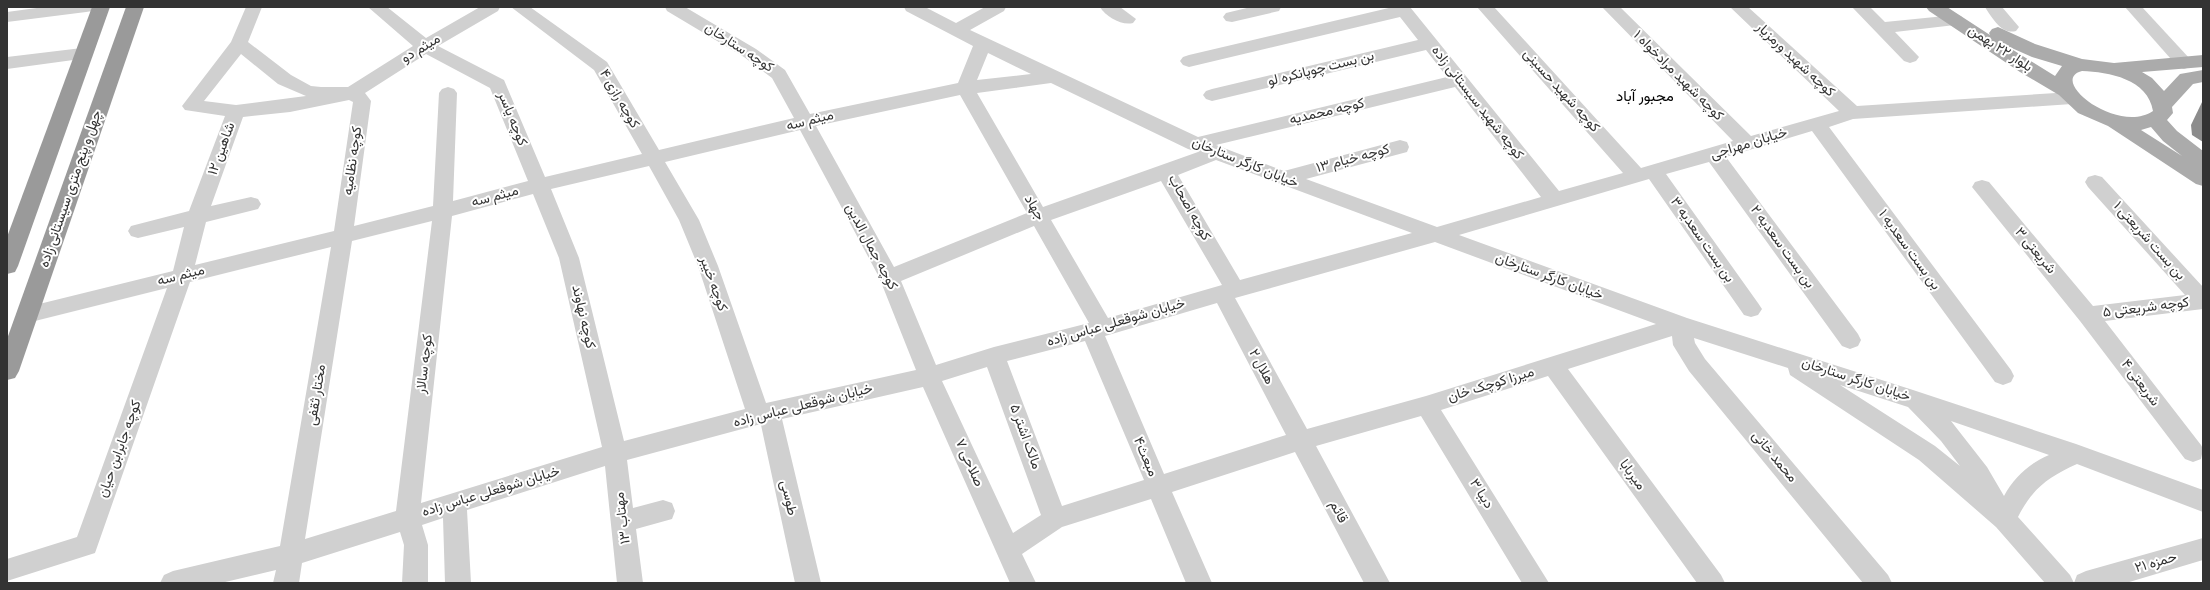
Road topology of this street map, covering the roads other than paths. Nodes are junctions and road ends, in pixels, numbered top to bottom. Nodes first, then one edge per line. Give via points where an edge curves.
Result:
1 (86, 7) edge
2 (101, 7) edge
3 (135, 7) edge
4 (254, 7) edge
5 (376, 7) edge
6 (492, 7) edge
7 (519, 7) edge
8 (673, 7) edge
9 (912, 7) edge
10 (998, 7) edge
11 (1108, 7) edge
12 (1273, 7) edge
13 (1485, 7) edge
14 (1610, 7) edge
15 (1738, 7) edge
16 (1860, 7) edge
17 (1935, 7) edge
18 (1993, 7) edge
19 (2133, 7) edge
20 (1403, 9) edge
21 (1956, 13) edge
22 (7, 16) edge
23 (1232, 17) dead end
24 (1127, 19) dead end
25 (2010, 27) dead end
26 (1881, 28) junction
27 (957, 30) junction
28 (1430, 43) junction
29 (239, 44) junction
30 (983, 44) junction
31 (426, 46) junction
32 (2038, 53) junction
33 (82, 54) junction
34 (1910, 58) dead end
35 (1189, 61) dead end
36 (2203, 61) edge
37 (7, 63) edge
38 (2082, 65) junction
39 (2027, 68) junction
40 (2116, 68) junction
41 (2186, 70) edge
42 (1053, 77) junction
43 (1459, 80) junction
44 (965, 88) junction
45 (351, 93) junction
46 (448, 93) dead end
47 (2069, 94) junction
48 (1212, 95) dead end
49 (236, 111) junction
50 (2160, 112) junction
51 (1853, 113) junction
52 (2112, 120) junction
53 (804, 122) junction
54 (1816, 123) junction
55 (1195, 144) junction
56 (1747, 144) junction
57 (1400, 147) dead end
58 (2184, 148) junction
59 (2162, 152) junction
60 (1216, 153) junction
61 (1714, 154) junction
62 (652, 158) junction
63 (2203, 162) edge
64 (1166, 172) junction
65 (1644, 173) junction
66 (1282, 178) junction
67 (2203, 178) edge
68 (2095, 182) dead end
69 (540, 185) junction
70 (1982, 187) dead end
71 (1554, 199) junction
72 (251, 204) dead end
73 (443, 211) junction
74 (1039, 216) junction
75 (197, 217) junction
76 (138, 231) dead end
77 (343, 235) junction
78 (1434, 235) junction
79 (7, 266) edge
80 (182, 275) junction
81 (889, 277) junction
82 (1229, 291) junction
83 (2203, 301) edge
84 (1751, 309) dead end
85 (27, 314) junction
86 (2088, 315) junction
87 (1681, 325) junction
88 (1097, 330) junction
89 (1850, 340) dead end
90 (1774, 353) junction
91 (994, 356) junction
92 (1553, 366) junction
93 (7, 371) edge
94 (929, 376) junction
95 (2003, 376) dead end
96 (1913, 399) junction
97 (1426, 405) junction
98 (764, 414) junction
99 (1300, 441) junction
100 (2193, 452) dead end
101 (615, 453) junction
102 (2076, 454) junction
103 (1157, 486) junction
104 (2203, 501) edge
105 (455, 505) junction
106 (663, 510) dead end
107 (407, 517) junction
108 (1055, 519) junction
109 (2005, 519) junction
110 (623, 522) junction
111 (2203, 549) edge
112 (1008, 550) junction
113 (291, 555) junction
114 (7, 570) edge
115 (179, 582) edge
116 (286, 583) edge
117 (415, 583) edge
118 (458, 583) edge
119 (630, 583) edge
120 (808, 583) edge
121 (1023, 583) edge
122 (1199, 583) edge
123 (1377, 583) edge
124 (1536, 583) edge
125 (1712, 583) edge
126 (1879, 583) edge
127 (2061, 583) edge
128 (2086, 583) edge

1 - 22 street
2 - 33 highway
3 - 85 highway, چهل و پنج متری سیستانی زاده
4 - 29 street
5 - 31 street, کوچه یاسر
6 - 31 street, میثم دو
7 - 62 street, کوچه رازی ۴ via 601,66
8 - 53 street, کوچه ستارخان via 750,53 779,74
9 - 27 street, خیابان کارگر ستارخان
10 - 27 street
11 - 24 street
12 - 23 street
13 - 65 street, کوچه شهید حسینی
14 - 56 street, ۱ کوچه شهید مرادخواه
15 - 51 street, کوچه شهید ورمزیار
16 - 26 street
17 - 21 main road, بلوار ۲۲ بهمن
18 - 25 street
19 - 41 street
20 - 28 street, کوچه شهید سیستانی زاده
20 - 35 street
21 - 26 street
21 - 32 main road, بلوار ۲۲ بهمن
21 - 39 main road, بلوار ۲۲ بهمن
26 - 34 street
27 - 30 street, خیابان کارگر ستارخان
28 - 43 street, کوچه شهید سیستانی زاده
28 - 48 street, بن بست چوپانکره لو
29 - 45 street via 296,85 315,93
29 - 49 street via 191,106
30 - 42 street, خیابان کارگر ستارخان
30 - 44 street
31 - 45 street, میثم دو
31 - 69 street, کوچه یاسر via 498,84
32 - 38 main road, بلوار ۲۲ بهمن
32 - 39 main road via 2044,65
33 - 37 street
33 - 79 highway
36 - 41 main road
38 - 40 main road, بلوار ۲۲ بهمن
38 - 47 main road via 2070,68 2064,76
39 - 47 main road, بلوار ۲۲ بهمن
40 - 41 main road
40 - 50 main road via 2132,75 2158,94
41 - 50 main road
42 - 44 street, میثم سه
42 - 55 street, خیابان کارگر ستارخان
43 - 55 street, کوچه محمدیه
43 - 71 street, کوچه شهید سیستانی زاده
44 - 53 street, میثم سه
44 - 74 street, جهاد
45 - 49 street, شاهین ۱۲ via 290,106
45 - 77 street, کوچه نظامیه via 362,101
46 - 73 street, کوچه سالار
47 - 51 street, خیابان مهراجی
47 - 52 main road, بلوار ۲۲ بهمن via 2091,112
49 - 75 street, شاهین ۱۲
50 - 52 main road via 2145,124
50 - 58 main road
51 - 54 street, خیابان مهراجی
52 - 59 main road
53 - 62 street, میثم سه
53 - 81 street, کوچه جمال الدین
54 - 56 street, خیابان مهراجی
54 - 95 street, بن بست سعدیه ۱
55 - 60 street, خیابان کارگر ستارخان
56 - 61 street, خیابان مهراجی
57 - 66 street, کوچه خیام ۱۳
58 - 59 main road via 2163,144
58 - 63 main road
59 - 67 main road
60 - 64 street, کوچه اصحاب
60 - 66 street, خیابان کارگر ستارخان
61 - 65 street, خیابان مهراجی
61 - 89 street, بن بست سعدیه ۲
62 - 69 street, میثم سه
62 - 98 street, کوچه خیبر via 689,220
64 - 74 street
64 - 82 street, کوچه اصحاب
65 - 71 street, خیابان مهراجی
65 - 84 street, بن بست سعدیه ۳
66 - 78 street, خیابان کارگر ستارخان
68 - 83 street, بن بست شریعتی ۱
69 - 73 street, میثم سه
69 - 101 street, کوچه نهاوند via 568,258
70 - 86 street, شریعتی ۳
71 - 78 street, خیابان مهراجی
72 - 75 street
73 - 77 street, میثم سه
73 - 107 street, کوچه سالار
74 - 81 street
74 - 88 street, جهاد
75 - 76 street
75 - 80 street, شاهین ۱۲
77 - 80 street, میثم سه
77 - 113 street, مختار ثقفی
78 - 82 street, خیابان شوقعلی عباس زاده
78 - 87 street, خیابان کارگر ستارخان
80 - 85 street, میثم سه
80 - 114 street, کوچه جابرابن حیان via 86,545
81 - 94 street, کوچه جمال الدین
82 - 88 street, خیابان شوقعلی عباس زاده
82 - 99 street, هلال ۲
83 - 86 street, ۵ کوچه شریعتی
85 - 93 highway, چهل و پنج متری سیستانی زاده
86 - 100 street, شریعتی ۴
87 - 90 street, خیابان کارگر ستارخان
87 - 92 street, میرزا کوچک خان
87 - 126 street, محمد خانی via 1684,344 1697,364
88 - 91 street, خیابان شوقعلی عباس زاده
88 - 103 street, مبعث۴
90 - 96 street, خیابان کارگر ستارخان
90 - 109 street via 1927,453
91 - 94 street, خیابان شوقعلی عباس زاده
91 - 108 street, مالک اشتر ۵
92 - 97 street, میرزا کوچک خان
92 - 125 street, میربابا
94 - 98 street, خیابان شوقعلی عباس زاده
94 - 112 street, صلاحی ۷
96 - 102 street, خیابان کارگر ستارخان
96 - 109 street via 1949,434 1978,474
97 - 99 street, میرزا کوچک خان
97 - 124 street, دیبا ۳
98 - 101 street, خیابان شوقعلی عباس زاده
98 - 120 street, طوسی
99 - 103 street, میرزا کوچک خان
99 - 123 street, قائم
101 - 105 street, خیابان شوقعلی عباس زاده
101 - 110 street, مهتاب ۱۳
102 - 104 street, خیابان کارگر ستارخان
102 - 109 street via 2044,468 2019,491
103 - 108 street, میرزا کوچک خان
103 - 122 street, مبعث۴
105 - 107 street, خیابان شوقعلی عباس زاده
105 - 118 street
106 - 110 street
107 - 113 street, خیابان شوقعلی عباس زاده
107 - 117 street via 416,545
108 - 112 street, میرزا کوچک خان
109 - 127 street
110 - 119 street, مهتاب ۱۳
111 - 128 street, حمزه ۲۱
112 - 121 street, صلاحی ۷
113 - 115 street, خیابان شوقعلی عباس زاده
113 - 116 street, مختار ثقفی

